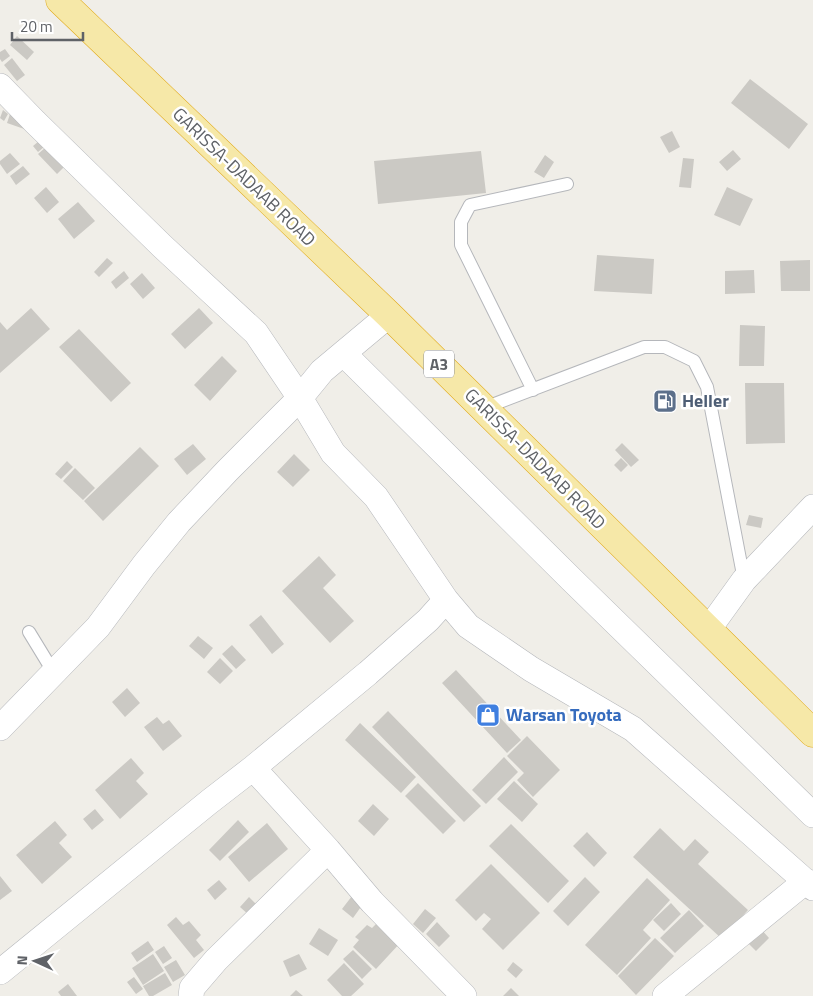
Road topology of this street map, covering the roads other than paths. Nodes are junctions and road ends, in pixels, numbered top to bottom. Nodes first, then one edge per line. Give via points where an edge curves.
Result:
1 (60, 0) edge
2 (0, 86) edge
3 (567, 184) dead end
4 (389, 315) junction
5 (344, 354) junction
6 (533, 390) junction
7 (300, 398) junction
8 (484, 408) junction
9 (813, 507) edge
10 (744, 580) junction
11 (446, 600) junction
12 (708, 630) junction
13 (28, 632) dead end
14 (54, 673) junction
15 (0, 728) edge
16 (813, 733) edge
17 (253, 768) junction
18 (813, 815) edge
19 (328, 850) junction
20 (810, 885) edge
21 (0, 972) edge
22 (191, 996) edge
23 (464, 996) edge
24 (665, 996) edge

1 - 4 highway, GARISSA-DADAAB ROAD / A3
2 - 7 street via 256,333
3 - 6 lane via 470,205 461,222 461,245
4 - 5 street
4 - 8 highway, GARISSA-DADAAB ROAD / A3
5 - 7 street via 322,372
5 - 18 street
6 - 8 lane
6 - 10 lane via 644,347 666,347 694,361 707,387
7 - 11 street via 332,453 376,497
7 - 14 street via 180,522 98,627
8 - 12 highway, GARISSA-DADAAB ROAD / A3
9 - 10 street
10 - 12 street
11 - 17 street via 368,673
11 - 20 street via 468,626 531,669 633,729
12 - 16 highway, GARISSA-DADAAB ROAD / A3
13 - 14 lane
14 - 15 street
17 - 19 street
17 - 21 street
19 - 22 street via 216,960 192,988
19 - 23 street via 372,902
20 - 24 street

